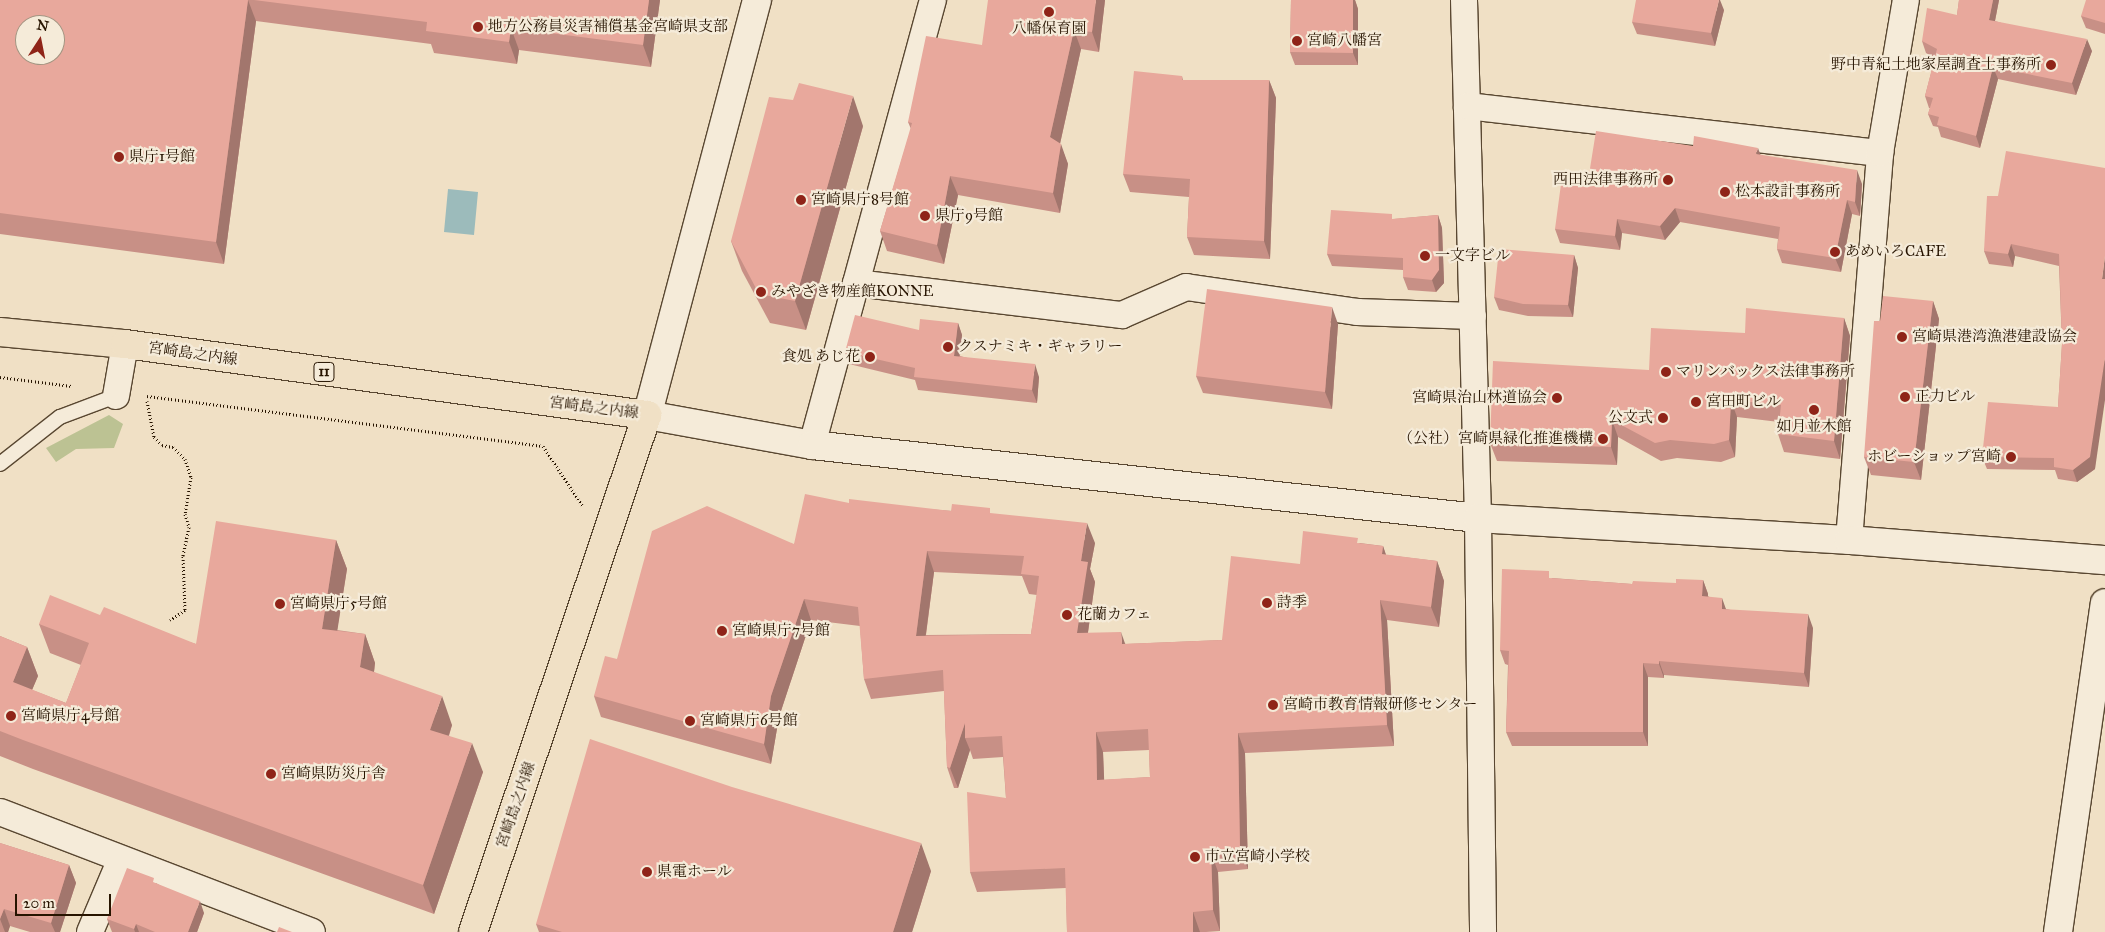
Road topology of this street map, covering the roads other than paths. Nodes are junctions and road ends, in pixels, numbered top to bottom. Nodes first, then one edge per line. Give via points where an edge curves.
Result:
1 (757, 0) edge
2 (932, 0) edge
3 (1464, 0) edge
4 (1906, 0) edge
5 (1467, 106) junction
6 (1880, 153) junction
7 (856, 282) junction
8 (1473, 316) junction
9 (0, 332) edge
10 (125, 344) junction
11 (117, 394) joint
12 (647, 415) junction
13 (812, 445) junction
14 (0, 464) edge
15 (1478, 518) junction
16 (1849, 540) junction
17 (2105, 560) edge
18 (2105, 603) edge
19 (0, 812) edge
20 (121, 858) junction
21 (90, 932) edge
22 (312, 932) edge
23 (473, 932) edge
24 (1482, 932) edge
25 (2058, 932) edge

1 - 12 street
2 - 7 street
3 - 5 street
4 - 6 street
5 - 6 street
5 - 8 street
6 - 16 street
7 - 8 street via 1122,315 1186,287 1357,312
7 - 13 street
8 - 15 street
9 - 10 main road, 宮崎島之内線 / 11
10 - 11 street
10 - 12 main road, 宮崎島之内線 / 11
11 - 14 lane via 60,417
12 - 13 street
12 - 23 main road, 宮崎島之内線
13 - 15 street
15 - 16 street
15 - 24 street
16 - 17 street
18 - 25 street
19 - 20 street
20 - 21 street
20 - 22 street

